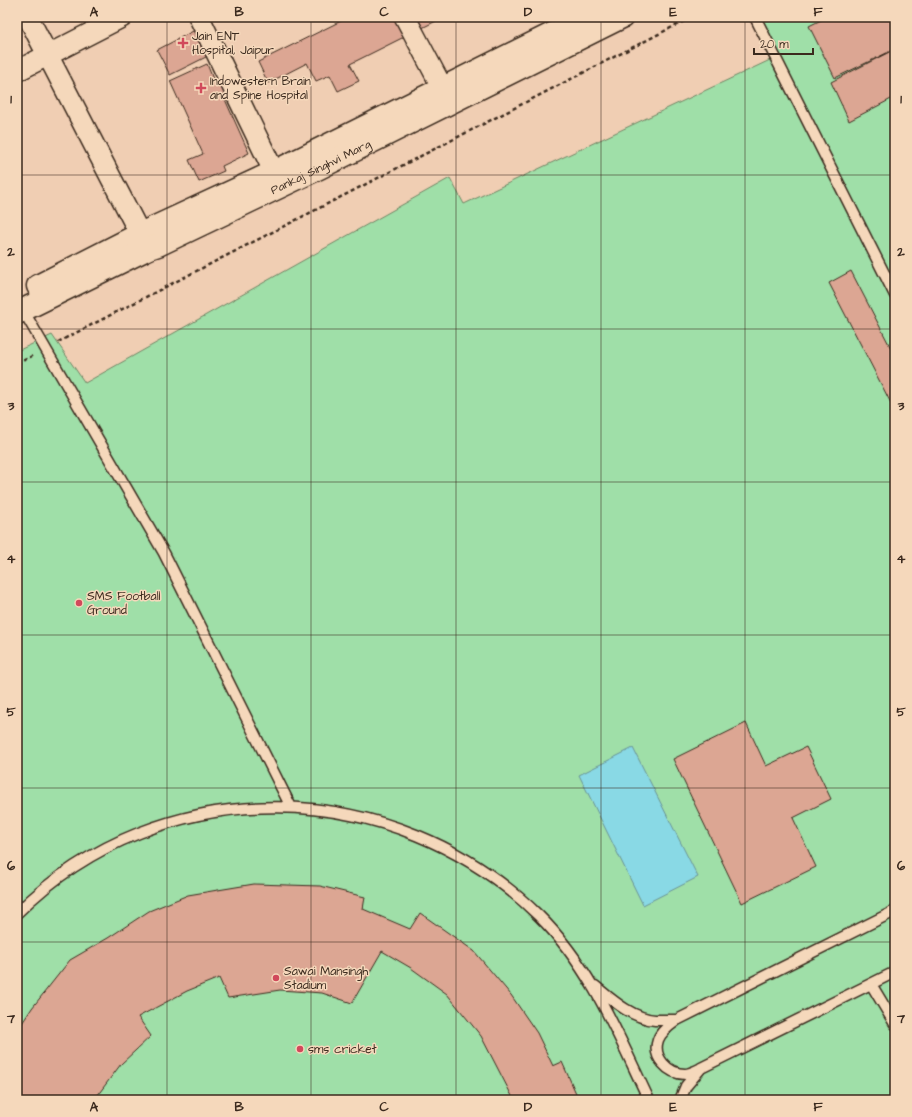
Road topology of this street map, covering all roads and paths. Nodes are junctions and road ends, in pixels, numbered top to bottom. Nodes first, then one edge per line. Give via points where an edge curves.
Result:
1 (28, 17) edge
2 (122, 17) edge
3 (198, 17) edge
4 (405, 17) edge
5 (586, 17) edge
6 (622, 17) edge
7 (692, 17) edge
8 (755, 17) edge
9 (48, 55) junction
10 (17, 71) edge
11 (443, 89) junction
12 (277, 179) junction
13 (145, 241) junction
14 (895, 295) edge
15 (19, 307) edge
16 (46, 349) junction
17 (291, 807) junction
18 (895, 911) edge
19 (17, 913) edge
20 (895, 972) edge
21 (589, 981) junction
22 (871, 984) junction
23 (677, 1020) junction
24 (895, 1024) edge
25 (701, 1068) junction
26 (649, 1100) edge
27 (680, 1100) edge

1 - 9 street
2 - 9 street
3 - 12 street
4 - 11 street
5 - 11 street, Pankaj Singhvi Marg
6 - 12 street, Pankaj Singhvi Marg
7 - 16 path
8 - 14 lane
9 - 10 street
9 - 13 street
11 - 12 street, Pankaj Singhvi Marg
12 - 13 street, Pankaj Singhvi Marg
13 - 15 street, Pankaj Singhvi Marg
15 - 16 lane
16 - 17 lane via 164,553
17 - 19 lane via 250,808 203,814 133,836 68,871
17 - 21 lane via 340,812 376,821 415,834 456,854 504,885 539,916 578,962
18 - 23 lane
20 - 22 lane
21 - 23 lane via 614,1002 633,1013 653,1020
21 - 26 lane via 606,1010
22 - 24 lane
22 - 25 lane
23 - 25 lane via 665,1029 658,1040 657,1053 662,1064 673,1072 686,1074
25 - 27 lane via 686,1086

